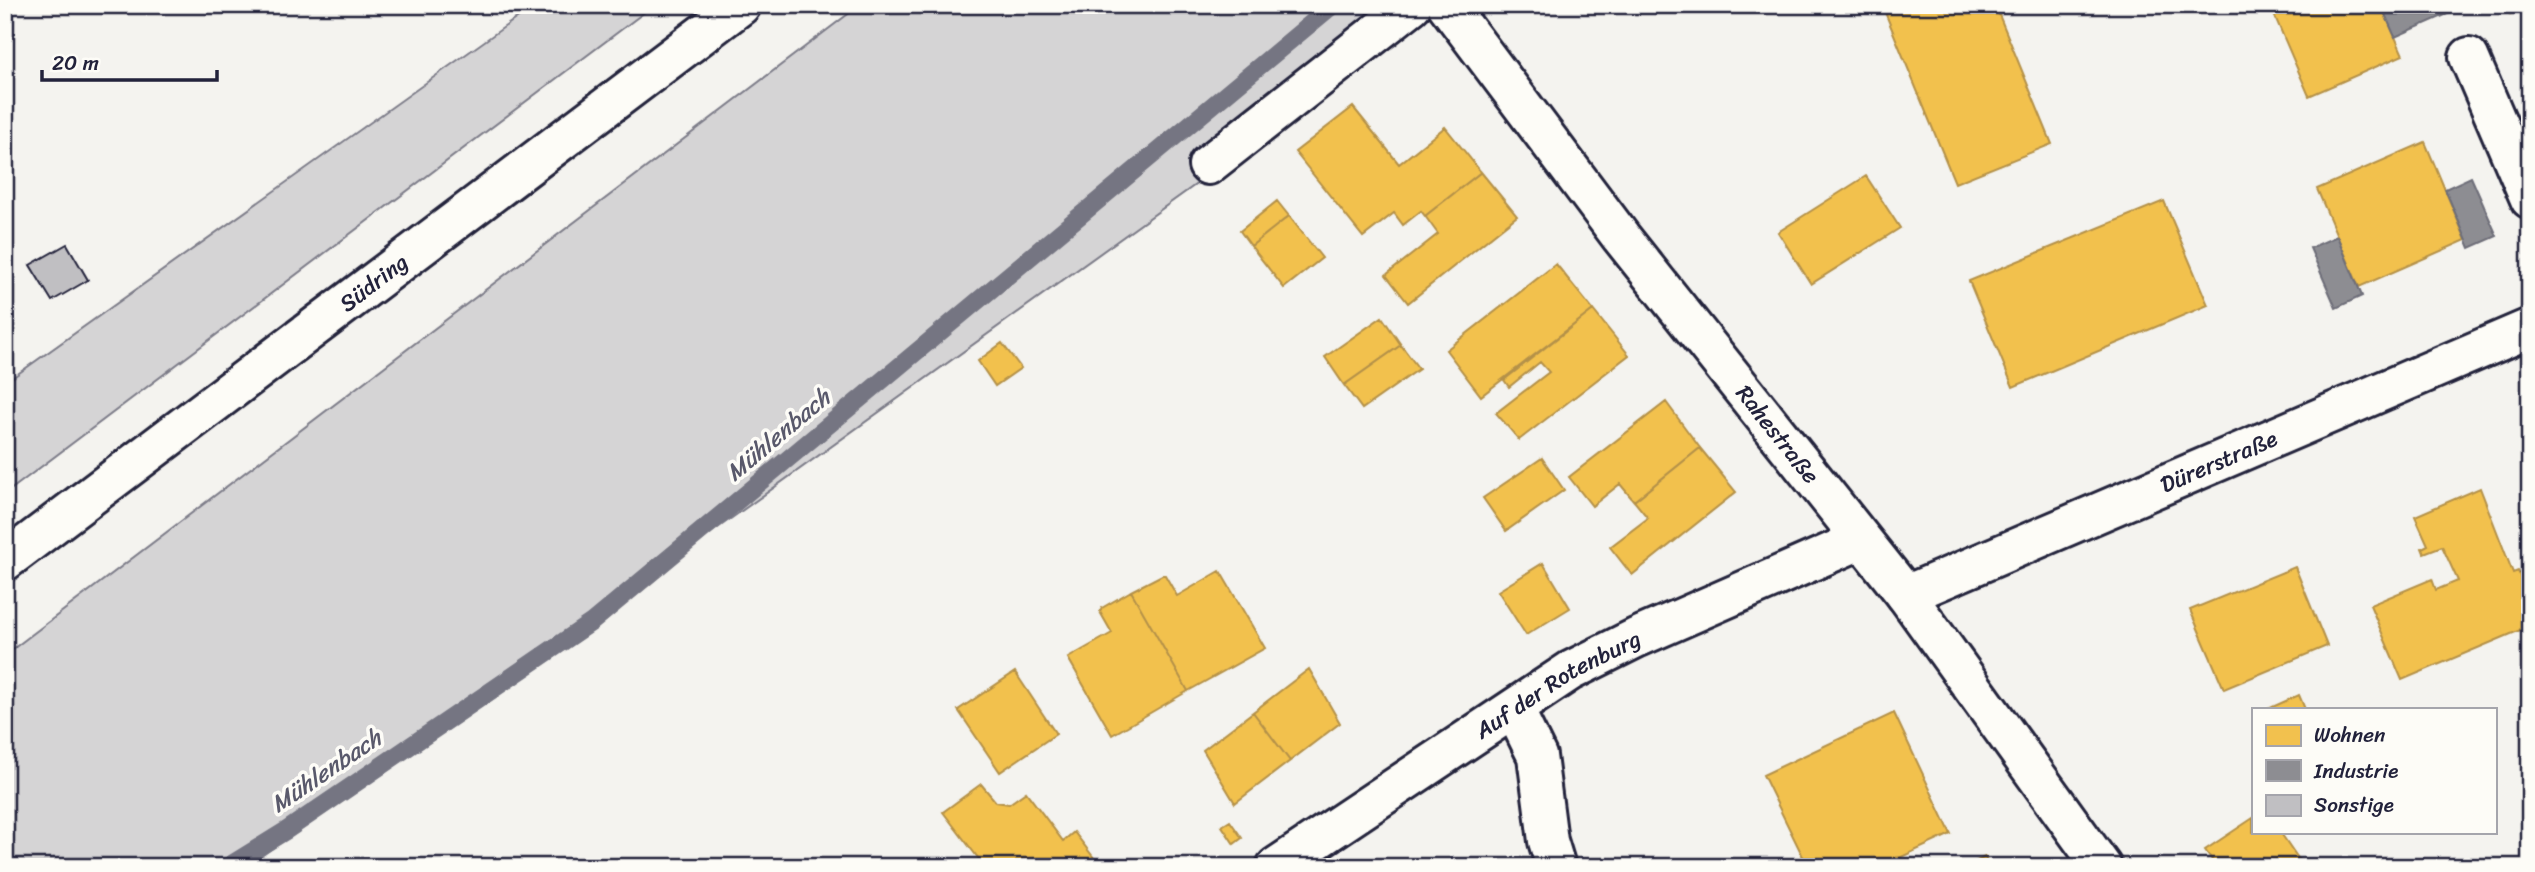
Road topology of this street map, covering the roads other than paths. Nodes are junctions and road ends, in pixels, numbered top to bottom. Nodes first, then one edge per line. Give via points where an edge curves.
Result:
1 (741, 5) edge
2 (1412, 5) edge
3 (1447, 5) edge
4 (2469, 57) dead end
5 (1208, 165) dead end
6 (2530, 199) edge
7 (2530, 328) edge
8 (1860, 540) junction
9 (5, 561) edge
10 (1906, 595) junction
11 (1514, 709) junction
12 (1276, 867) edge
13 (1556, 867) edge
14 (2102, 867) edge

1 - 9 street, Südring
2 - 5 street
3 - 8 street, Rahestraße via 1621,237
4 - 6 street
7 - 10 street, Dürerstraße
8 - 10 street, Rahestraße
8 - 11 street, Auf der Rotenburg via 1636,638 1570,671
10 - 14 street, Rahestraße
11 - 12 street, Auf der Rotenburg
11 - 13 street via 1537,756

